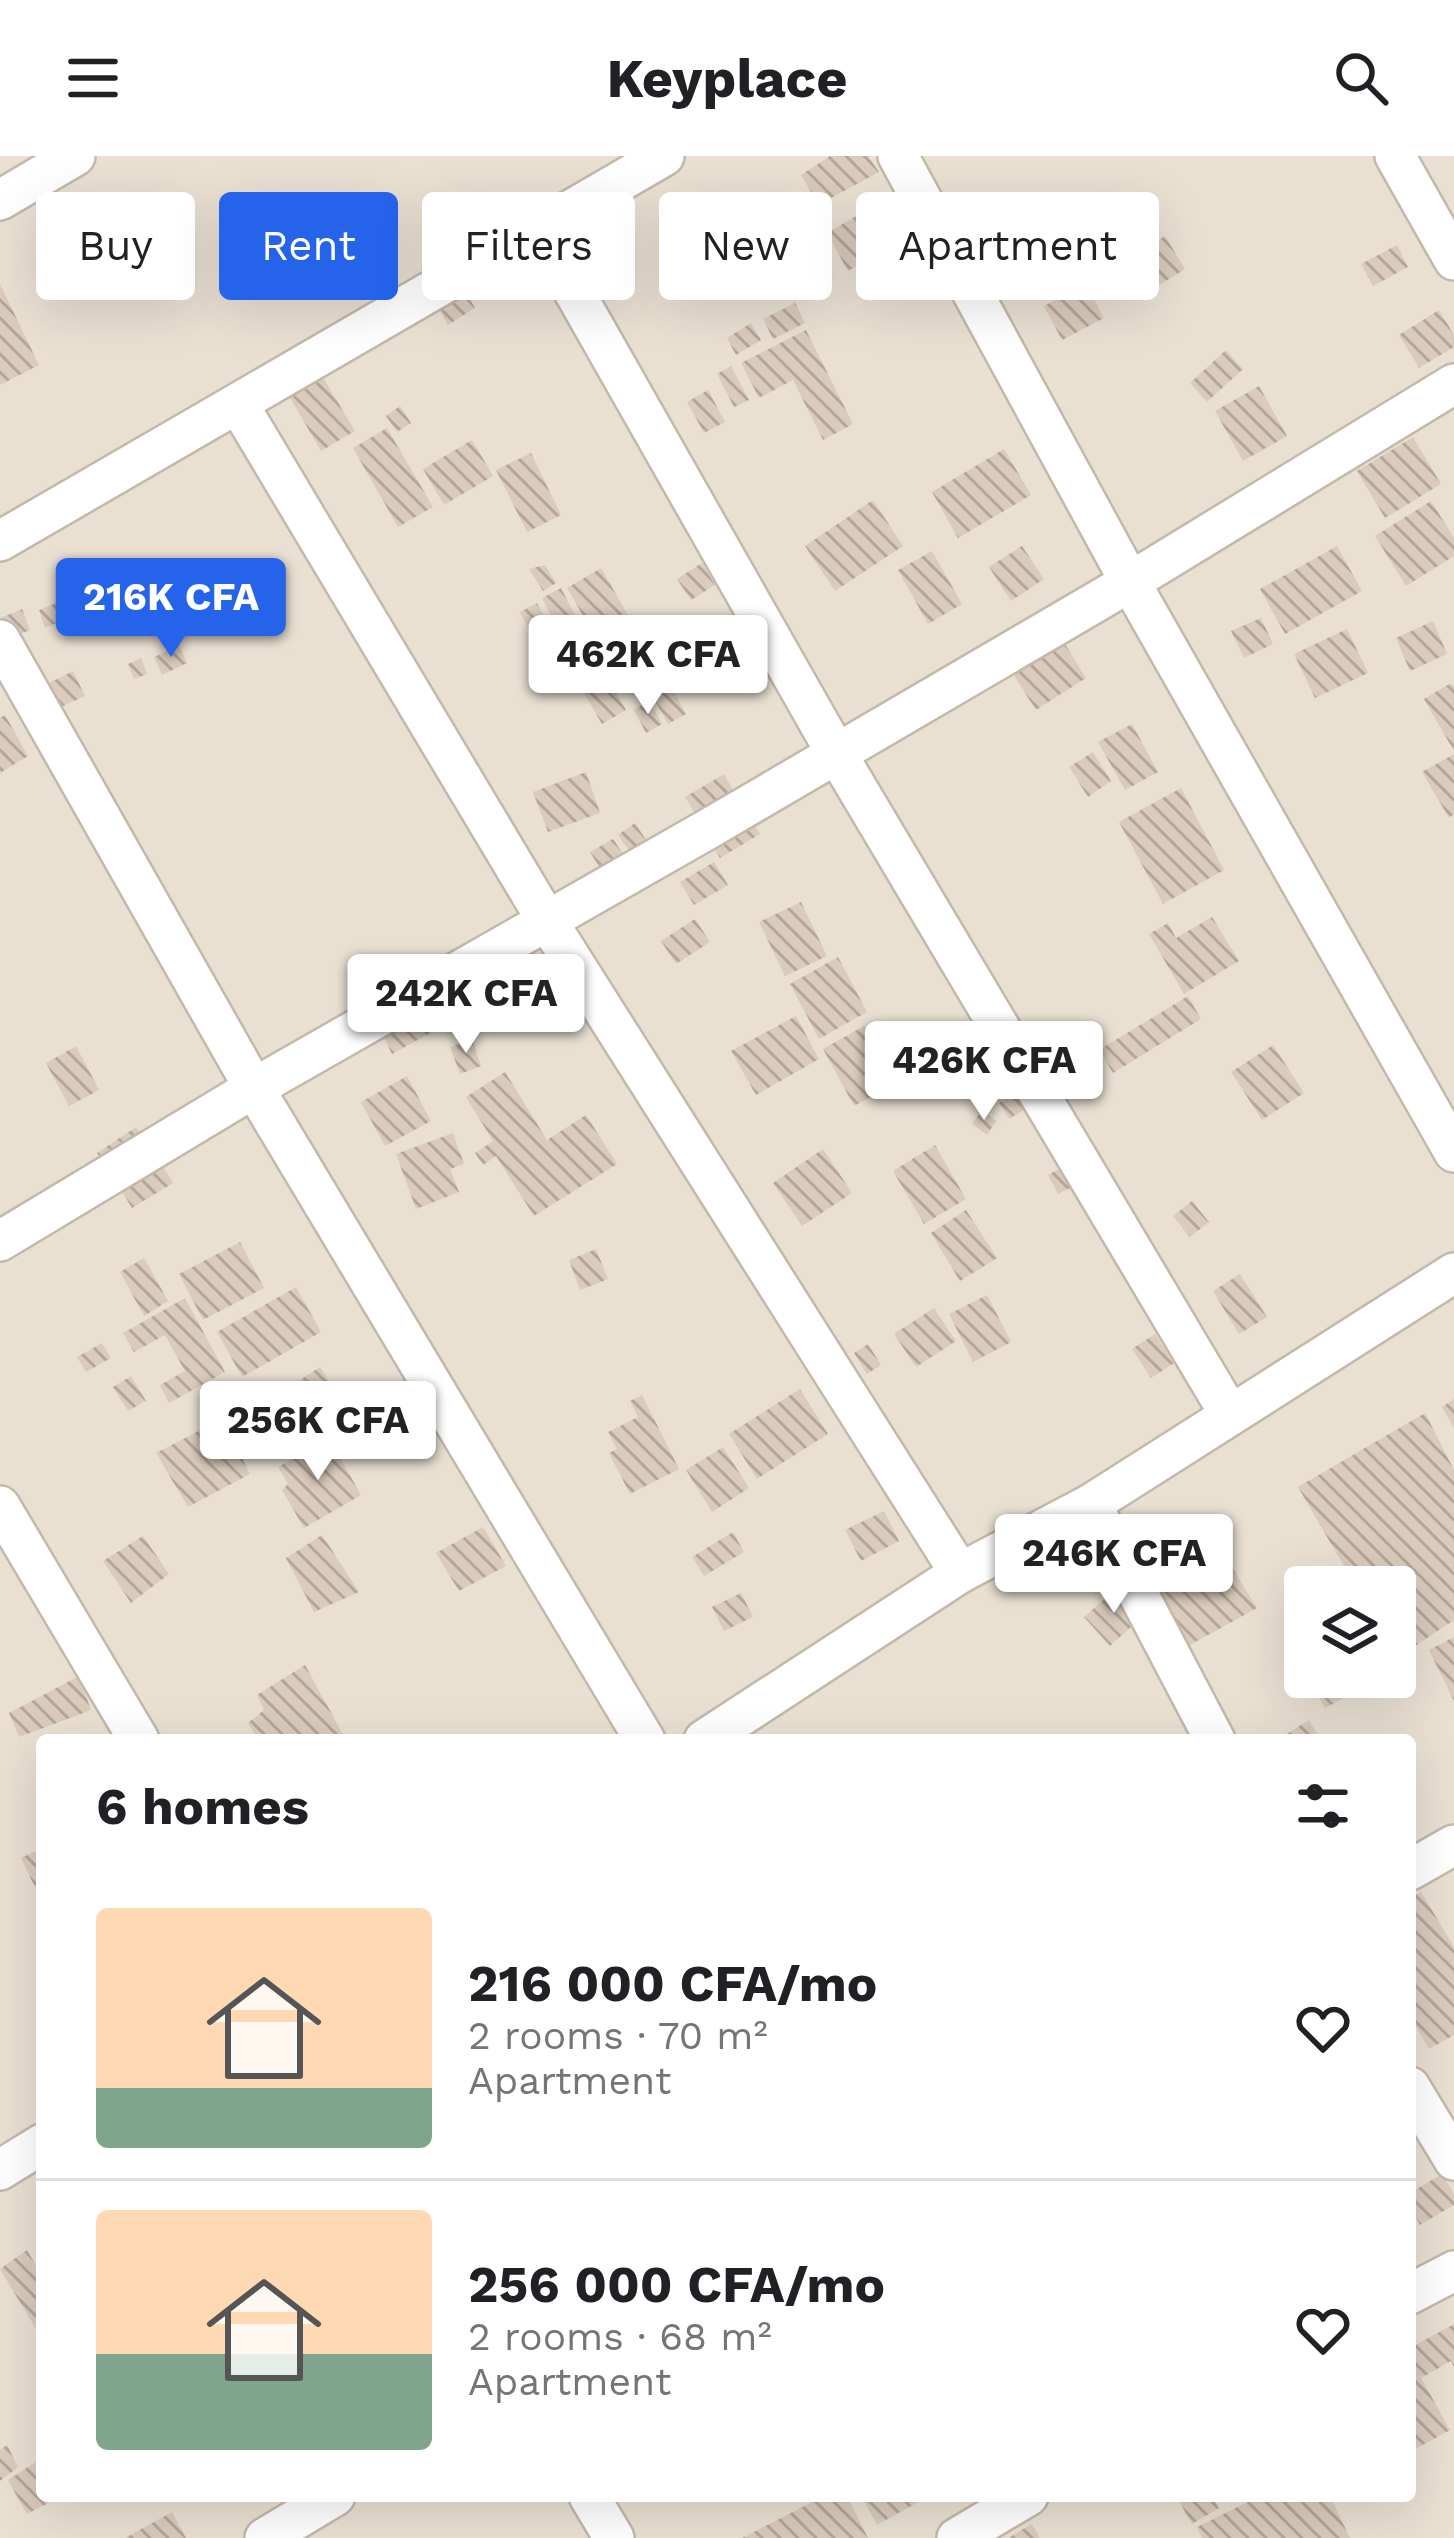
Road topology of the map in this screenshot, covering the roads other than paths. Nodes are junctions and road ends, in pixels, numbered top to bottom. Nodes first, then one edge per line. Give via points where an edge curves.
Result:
1 (75, 156) edge
2 (664, 156) edge
3 (898, 156) edge
4 (1395, 156) edge
5 (603, 192) edge
6 (0, 200) edge
7 (1454, 260) edge
8 (422, 298) edge
9 (579, 300) edge
10 (1454, 385) edge
11 (238, 404) junction
12 (0, 541) edge
13 (1130, 582) junction
14 (0, 640) edge
15 (836, 751) junction
16 (547, 919) junction
17 (254, 1088) junction
18 (1454, 1152) edge
19 (0, 1241) edge
20 (1454, 1273) edge
21 (1229, 1413) junction
22 (1090, 1504) junction
23 (0, 1506) edge
24 (960, 1573) junction
25 (135, 1734) edge
26 (641, 1734) edge
27 (713, 1734) edge
28 (1212, 1734) edge
29 (1454, 1845) edge
30 (1416, 1867) edge
31 (1416, 2097) edge
32 (36, 2148) edge
33 (1454, 2160) edge
34 (0, 2170) edge
35 (1454, 2271) edge
36 (1416, 2291) edge
37 (325, 2502) edge
38 (593, 2502) edge
39 (1018, 2502) edge
40 (265, 2538) edge
41 (614, 2538) edge
42 (957, 2538) edge

1 - 6 street
2 - 5 street
3 - 13 street
4 - 7 street
8 - 11 street
9 - 15 street
10 - 13 street
11 - 12 street
11 - 16 street
13 - 15 street
13 - 18 street
14 - 17 street
15 - 16 street
15 - 21 street
16 - 17 street
16 - 24 street
17 - 19 street
17 - 26 street
20 - 21 street
21 - 22 street
22 - 24 street
22 - 28 street
23 - 25 street
24 - 27 street
29 - 30 street
31 - 33 street
32 - 34 street
35 - 36 street
37 - 40 street
38 - 41 street
39 - 42 street

